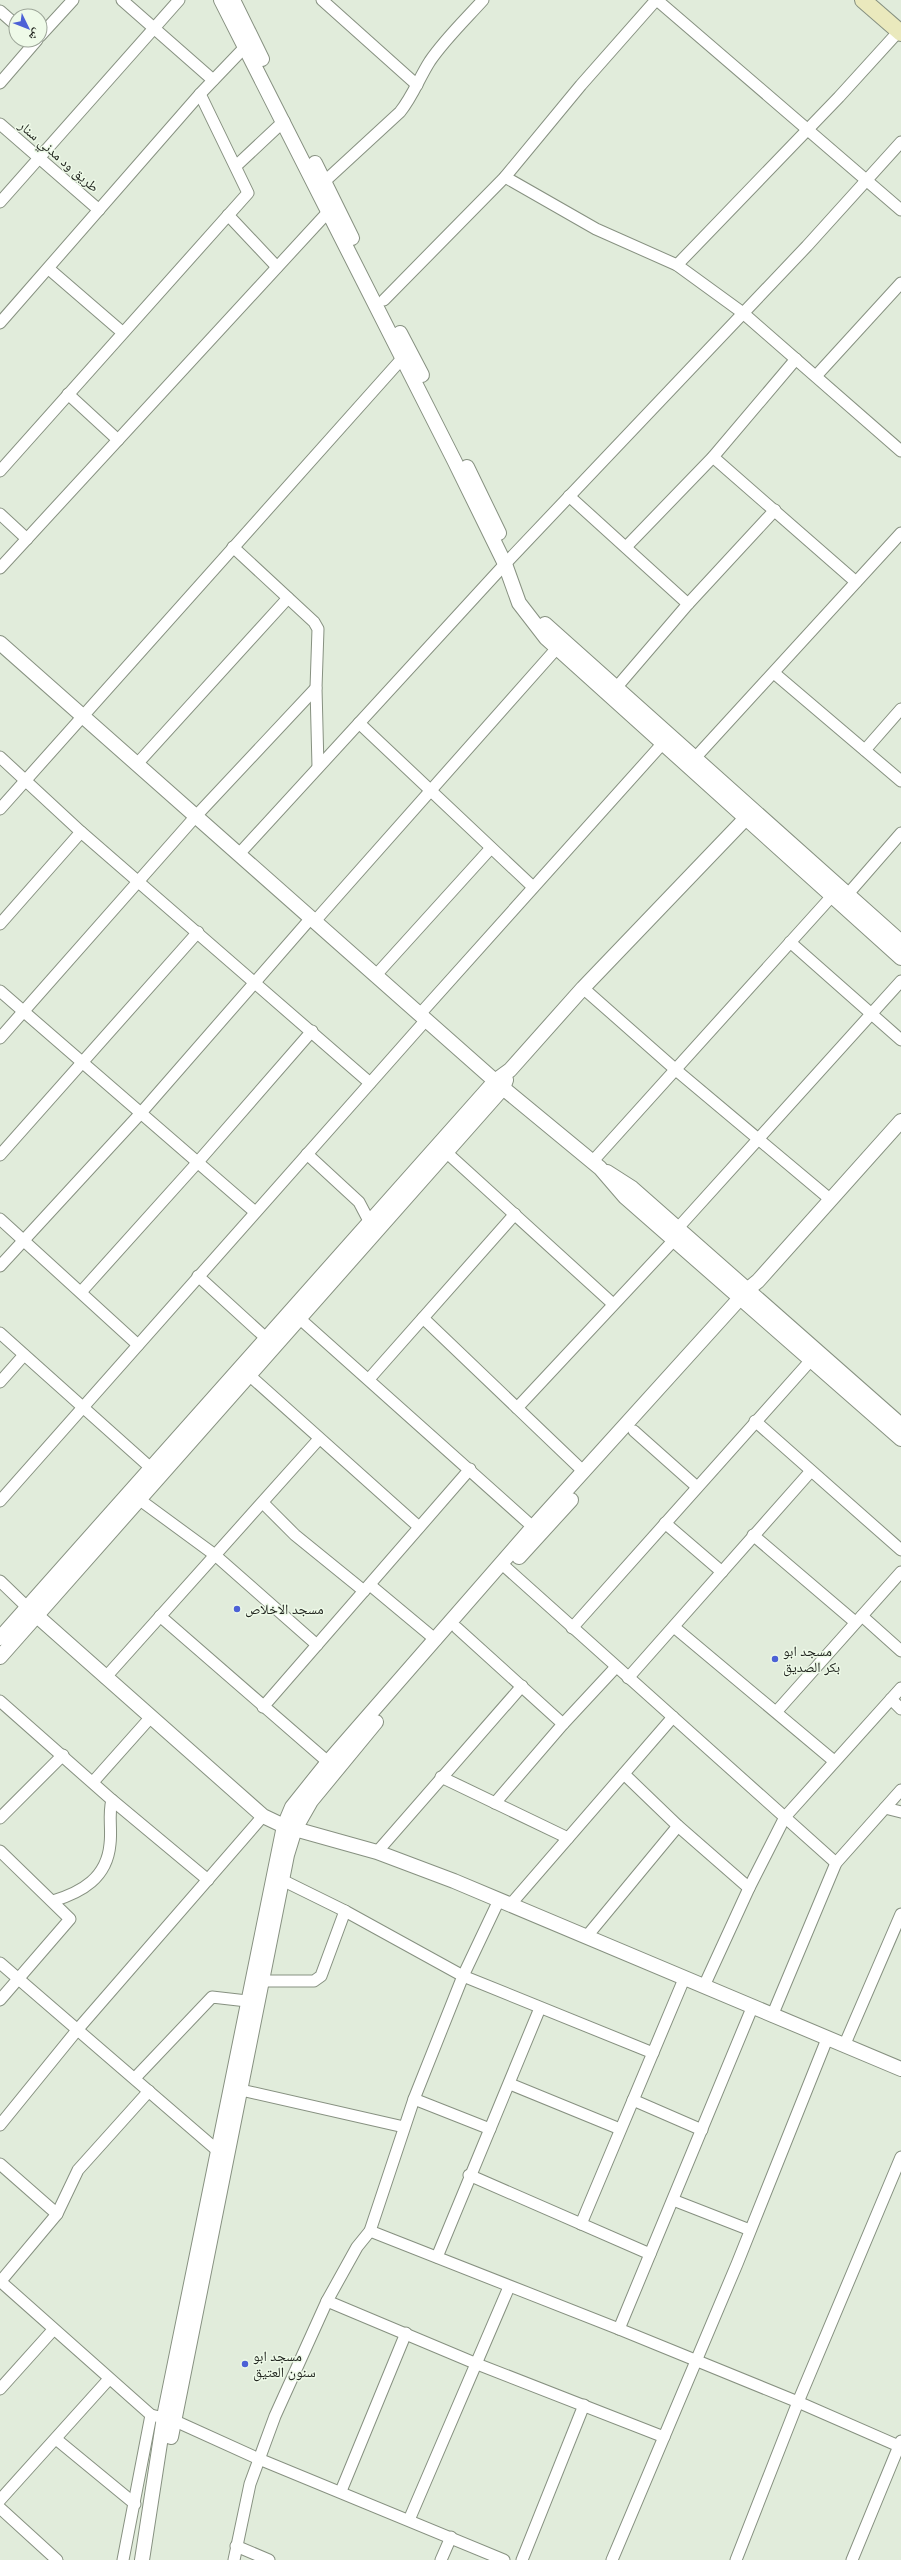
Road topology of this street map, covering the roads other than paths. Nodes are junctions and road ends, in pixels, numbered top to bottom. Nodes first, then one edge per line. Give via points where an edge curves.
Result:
1 (73, 0) edge
2 (122, 0) edge
3 (179, 0) edge
4 (221, 0) edge
5 (233, 0) edge
6 (322, 0) edge
7 (483, 0) edge
8 (657, 0) edge
9 (863, 0) edge
10 (880, 0) edge
11 (0, 11) edge
12 (8, 18) edge
13 (48, 27) edge
14 (155, 27) junction
15 (900, 27) edge
16 (245, 47) junction
17 (29, 48) edge
18 (213, 80) junction
19 (0, 83) edge
20 (417, 85) junction
21 (200, 94) junction
22 (284, 121) junction
23 (0, 124) edge
24 (808, 129) junction
25 (901, 142) edge
26 (40, 158) junction
27 (236, 166) junction
28 (505, 177) junction
29 (867, 180) junction
30 (324, 182) junction
31 (0, 202) edge
32 (99, 210) junction
33 (332, 210) junction
34 (901, 210) edge
35 (228, 215) junction
36 (677, 265) junction
37 (277, 267) junction
38 (49, 269) junction
39 (901, 282) edge
40 (384, 300) junction
41 (743, 313) junction
42 (2, 317) edge
43 (122, 332) junction
44 (405, 354) junction
45 (796, 359) junction
46 (816, 376) junction
47 (68, 394) junction
48 (118, 440) junction
49 (901, 451) edge
50 (713, 457) junction
51 (0, 471) edge
52 (569, 496) junction
53 (775, 510) junction
54 (0, 514) edge
55 (901, 533) edge
56 (27, 538) junction
57 (233, 547) junction
58 (626, 547) junction
59 (508, 561) junction
60 (0, 568) edge
61 (856, 582) junction
62 (288, 598) junction
63 (688, 604) junction
64 (0, 643) edge
65 (557, 648) junction
66 (774, 672) junction
67 (316, 688) junction
68 (616, 688) junction
69 (901, 709) edge
70 (83, 716) junction
71 (359, 723) junction
72 (663, 743) junction
73 (865, 750) junction
74 (0, 757) edge
75 (695, 758) junction
76 (138, 764) junction
77 (318, 767) junction
78 (26, 780) junction
79 (901, 781) edge
80 (430, 791) junction
81 (0, 809) edge
82 (196, 816) junction
83 (746, 818) junction
84 (82, 832) junction
85 (901, 833) edge
86 (491, 848) junction
87 (239, 854) junction
88 (139, 880) junction
89 (532, 887) junction
90 (848, 894) junction
91 (832, 896) junction
92 (313, 920) junction
93 (0, 924) edge
94 (198, 932) junction
95 (790, 942) junction
96 (901, 942) edge
97 (901, 958) edge
98 (376, 975) junction
99 (901, 981) edge
100 (256, 982) junction
101 (583, 988) junction
102 (0, 991) edge
103 (24, 1011) junction
104 (871, 1013) junction
105 (423, 1017) junction
106 (312, 1032) junction
107 (0, 1038) edge
108 (901, 1040) edge
109 (82, 1063) junction
110 (676, 1070) junction
111 (370, 1083) junction
112 (499, 1084) junction
113 (140, 1114) junction
114 (901, 1121) edge
115 (758, 1139) junction
116 (446, 1152) junction
117 (307, 1154) junction
118 (0, 1155) edge
119 (197, 1163) junction
120 (430, 1163) junction
121 (596, 1165) junction
122 (830, 1200) junction
123 (255, 1212) junction
124 (515, 1214) junction
125 (0, 1219) edge
126 (369, 1221) junction
127 (676, 1234) junction
128 (24, 1240) junction
129 (0, 1266) edge
130 (198, 1276) junction
131 (81, 1292) junction
132 (747, 1296) junction
133 (307, 1301) junction
134 (612, 1304) junction
135 (299, 1318) junction
136 (423, 1318) junction
137 (0, 1333) edge
138 (267, 1339) junction
139 (138, 1344) junction
140 (24, 1355) junction
141 (811, 1360) junction
142 (249, 1376) junction
143 (369, 1379) junction
144 (0, 1382) edge
145 (83, 1407) junction
146 (517, 1408) junction
147 (755, 1421) junction
148 (901, 1425) edge
149 (634, 1431) junction
150 (320, 1439) junction
151 (901, 1439) edge
152 (152, 1469) junction
153 (470, 1469) junction
154 (811, 1471) junction
155 (584, 1472) junction
156 (697, 1487) junction
157 (140, 1500) junction
158 (0, 1501) edge
159 (264, 1503) junction
160 (665, 1523) junction
161 (419, 1527) junction
162 (533, 1527) junction
163 (753, 1535) junction
164 (901, 1550) edge
165 (215, 1555) junction
166 (505, 1567) junction
167 (722, 1572) junction
168 (901, 1572) edge
169 (0, 1581) edge
170 (367, 1588) junction
171 (32, 1612) junction
172 (160, 1616) junction
173 (859, 1619) junction
174 (674, 1627) junction
175 (457, 1628) junction
176 (572, 1628) junction
177 (0, 1638) edge
178 (436, 1640) junction
179 (317, 1645) junction
180 (901, 1651) edge
181 (0, 1657) edge
182 (616, 1667) junction
183 (105, 1678) junction
184 (628, 1678) junction
185 (522, 1686) junction
186 (901, 1688) edge
187 (891, 1699) junction
188 (0, 1701) edge
189 (263, 1707) junction
190 (901, 1708) edge
191 (777, 1711) junction
192 (673, 1717) junction
193 (150, 1718) junction
194 (563, 1724) junction
195 (62, 1755) junction
196 (834, 1761) junction
197 (328, 1762) junction
198 (624, 1774) junction
199 (441, 1777) junction
200 (93, 1782) junction
201 (901, 1790) edge
202 (112, 1800) junction
203 (495, 1803) junction
204 (884, 1808) junction
205 (901, 1812) edge
206 (263, 1816) junction
207 (785, 1817) junction
208 (0, 1818) edge
209 (678, 1826) junction
210 (289, 1827) junction
211 (568, 1838) junction
212 (0, 1851) edge
213 (377, 1852) junction
214 (836, 1863) junction
215 (277, 1877) junction
216 (208, 1880) junction
217 (749, 1888) junction
218 (53, 1901) junction
219 (504, 1902) junction
220 (345, 1911) junction
221 (901, 1914) edge
222 (586, 1936) junction
223 (0, 1963) edge
224 (464, 1976) junction
225 (18, 1979) junction
226 (684, 1979) junction
227 (262, 1980) junction
228 (704, 1986) junction
229 (0, 2000) edge
230 (247, 2001) junction
231 (540, 2008) junction
232 (752, 2008) junction
233 (772, 2016) junction
234 (78, 2028) junction
235 (827, 2040) junction
236 (844, 2046) junction
237 (653, 2053) junction
238 (901, 2069) edge
239 (135, 2078) junction
240 (510, 2084) junction
241 (240, 2090) junction
242 (149, 2091) junction
243 (414, 2099) junction
244 (633, 2100) junction
245 (0, 2125) edge
246 (404, 2127) junction
247 (490, 2129) junction
248 (620, 2129) junction
249 (702, 2130) junction
250 (218, 2150) junction
251 (901, 2157) edge
252 (0, 2164) edge
253 (469, 2175) junction
254 (673, 2200) junction
255 (58, 2214) junction
256 (580, 2224) junction
257 (750, 2230) junction
258 (370, 2231) junction
259 (650, 2254) junction
260 (437, 2257) junction
261 (0, 2282) edge
262 (509, 2287) junction
263 (327, 2301) junction
264 (619, 2329) junction
265 (53, 2330) junction
266 (406, 2333) junction
267 (696, 2361) junction
268 (478, 2364) junction
269 (109, 2379) junction
270 (0, 2389) edge
271 (798, 2402) junction
272 (584, 2405) junction
273 (163, 2417) junction
274 (664, 2436) junction
275 (56, 2439) junction
276 (900, 2445) edge
277 (259, 2459) junction
278 (341, 2491) junction
279 (0, 2500) edge
280 (135, 2504) junction
281 (0, 2508) edge
282 (410, 2520) junction
283 (451, 2537) junction
284 (236, 2546) junction
285 (57, 2560) edge
286 (123, 2560) edge
287 (142, 2560) edge
288 (151, 2560) edge
289 (234, 2560) edge
290 (269, 2560) edge
291 (441, 2560) edge
292 (504, 2560) edge
293 (522, 2560) edge
294 (612, 2560) edge
295 (736, 2560) edge
296 (852, 2560) edge

1 - 13 street
2 - 14 street
3 - 14 street
4 - 16 street
5 - 30 street
6 - 20 street
7 - 20 street via 448,37
8 - 24 street
8 - 28 street via 581,85
9 - 15 main road
10 - 15 main road
11 - 12 street
14 - 18 street
14 - 26 street
15 - 24 street
16 - 18 street
16 - 22 street
17 - 19 street
18 - 21 street
20 - 30 street via 400,112
21 - 27 street
21 - 32 street
22 - 27 street
22 - 33 street
23 - 26 street, طريق ود مدني سنار
24 - 29 street
24 - 36 street
25 - 29 street
26 - 31 street
26 - 32 street, طريق ود مدني سنار
27 - 35 street via 248,193
28 - 36 street via 596,229
28 - 40 street
29 - 34 street
29 - 41 street
30 - 33 street
32 - 38 street
33 - 37 street
33 - 40 street
33 - 44 street
35 - 37 street
35 - 43 street
36 - 41 street
37 - 48 street
38 - 42 street
38 - 43 street
39 - 46 street
40 - 44 street
41 - 45 street
41 - 52 street
43 - 47 street
44 - 57 street
44 - 59 street
45 - 46 street
45 - 50 street
46 - 49 street
47 - 48 street
47 - 51 street
48 - 56 street
50 - 53 street
50 - 58 street
52 - 58 street
52 - 59 street
53 - 61 street
53 - 63 street
54 - 56 street
55 - 61 street
56 - 60 street
57 - 62 street
57 - 70 street
58 - 63 street
59 - 65 street via 515,594 525,614
59 - 68 street via 532,611
59 - 71 street
61 - 66 street
62 - 67 street via 318,629
62 - 76 street
63 - 68 street
64 - 70 street
65 - 72 street
65 - 80 street
66 - 73 street
66 - 75 street
67 - 77 street
67 - 82 street
68 - 75 street
69 - 73 street
70 - 76 street
70 - 78 street
71 - 77 street
71 - 80 street
72 - 83 street
72 - 89 street
73 - 79 street
74 - 78 street
75 - 90 street
76 - 82 street
77 - 87 street
78 - 81 street
78 - 84 street
80 - 86 street
80 - 92 street
82 - 87 street
82 - 88 street
83 - 91 street
83 - 101 street
84 - 88 street
84 - 93 street
85 - 90 street
86 - 89 street
86 - 98 street
87 - 92 street
88 - 94 street
88 - 103 street
89 - 105 street
90 - 96 street
91 - 95 street
91 - 97 street
92 - 98 street
92 - 100 street
94 - 100 street
94 - 109 street
95 - 104 street
95 - 110 street
98 - 105 street
99 - 104 street
100 - 106 street
100 - 113 street
101 - 110 street
101 - 112 street
102 - 103 street
103 - 107 street
103 - 109 street
104 - 108 street
104 - 115 street
105 - 111 street
105 - 112 street
106 - 111 street
106 - 119 street
109 - 113 street
109 - 118 street
110 - 115 street
110 - 121 street
111 - 117 street
112 - 116 street
112 - 120 street
112 - 121 street
113 - 119 street
113 - 128 street
114 - 122 street
115 - 122 street
115 - 127 street
116 - 120 street
116 - 124 street
117 - 123 street
117 - 126 street via 359,1202
119 - 123 street
119 - 131 street
120 - 126 street
120 - 133 street
121 - 127 street via 620,1178
122 - 132 street
123 - 130 street
124 - 134 street
124 - 136 street
125 - 128 street
126 - 133 street
127 - 132 street
127 - 134 street
128 - 129 street
128 - 131 street
130 - 138 street
130 - 139 street
131 - 139 street
132 - 141 street
132 - 148 street
132 - 149 street
132 - 155 street
133 - 135 street
133 - 138 street
134 - 146 street
135 - 142 street
135 - 143 street
136 - 143 street
136 - 146 street
137 - 140 street
138 - 152 street
139 - 145 street
140 - 144 street
140 - 145 street
141 - 147 street
141 - 151 street
142 - 150 street
142 - 157 street
143 - 153 street
145 - 152 street
145 - 158 street
146 - 155 street
147 - 154 street
147 - 156 street
149 - 156 street
149 - 166 street
150 - 159 street
150 - 161 street
152 - 171 street
153 - 161 street
153 - 162 street
154 - 163 street
154 - 164 street
155 - 162 street
156 - 160 street
157 - 165 street
157 - 171 street
159 - 165 street
159 - 170 street via 295,1535
160 - 167 street
160 - 176 street
161 - 170 street
162 - 166 street
163 - 167 street
163 - 173 street
165 - 172 street
165 - 179 street
166 - 175 street
166 - 176 street
166 - 178 street
167 - 174 street
168 - 173 street
169 - 171 street
170 - 178 street
170 - 179 street
171 - 177 street
171 - 181 street
171 - 183 street
172 - 183 street
172 - 189 street
173 - 180 street
173 - 191 street
174 - 184 street
174 - 191 street
175 - 185 street
175 - 210 street
176 - 182 street
178 - 197 street
179 - 189 street
182 - 184 street
182 - 194 street
183 - 193 street
184 - 192 street
185 - 194 street
185 - 199 street
186 - 187 street
187 - 190 street
187 - 196 street
188 - 195 street
189 - 197 street
191 - 196 street
192 - 198 street
192 - 207 street
193 - 200 street
193 - 206 street
194 - 203 street
195 - 200 street
195 - 208 street
196 - 207 street
197 - 210 street via 292,1807
198 - 209 street
198 - 211 street
199 - 203 street
199 - 213 street
200 - 202 street
201 - 204 street
202 - 216 street
202 - 218 street via 109,1811 110,1844 107,1861 85,1888
203 - 211 street
204 - 205 street
204 - 214 street
206 - 210 street
206 - 216 street
207 - 214 street
207 - 217 street
209 - 217 street
209 - 222 street
210 - 213 street
210 - 215 street
211 - 219 street
212 - 218 street
213 - 219 street
214 - 233 street
215 - 220 street
215 - 227 street
215 - 230 street
216 - 234 street
217 - 228 street
218 - 225 street via 69,1917 69,1922
219 - 222 street
219 - 224 street
220 - 224 street
220 - 227 street via 321,1976 314,1981
221 - 236 street
222 - 226 street
223 - 225 street
224 - 231 street
224 - 243 street
225 - 229 street
225 - 234 street
226 - 228 street
226 - 237 street
227 - 241 street
228 - 232 street
230 - 239 street via 212,1997
230 - 250 street
231 - 237 street
231 - 240 street
232 - 233 street
232 - 249 street
233 - 235 street
234 - 239 street
234 - 245 street
235 - 236 street
235 - 257 street
236 - 238 street
237 - 244 street
239 - 242 street
240 - 247 street
240 - 248 street
241 - 246 street
241 - 273 street
242 - 250 street
242 - 255 street via 78,2170
243 - 246 street
243 - 247 street
244 - 248 street
244 - 249 street
246 - 258 street
247 - 253 street
248 - 256 street
249 - 254 street
250 - 273 street
251 - 271 street
252 - 255 street
253 - 256 street
253 - 260 street
254 - 257 street
254 - 259 street
255 - 261 street
256 - 259 street
257 - 267 street
258 - 260 street
258 - 263 street via 357,2246
259 - 264 street
260 - 262 street
261 - 265 street
262 - 264 street
262 - 268 street
263 - 266 street
263 - 277 street via 275,2416
264 - 267 street
265 - 269 street
265 - 270 street
266 - 268 street
266 - 278 street
267 - 271 street
267 - 274 street
268 - 272 street
268 - 282 street
269 - 273 street
269 - 275 street
271 - 276 street
271 - 295 street
272 - 274 street
272 - 293 street
273 - 277 street
273 - 280 street
273 - 287 street
273 - 288 street
274 - 294 street
275 - 279 street
275 - 280 street
276 - 296 street
277 - 278 street
277 - 284 street via 250,2484
278 - 282 street
280 - 286 street
281 - 285 street
282 - 283 street
283 - 291 street
283 - 292 street
284 - 289 street
284 - 290 street

